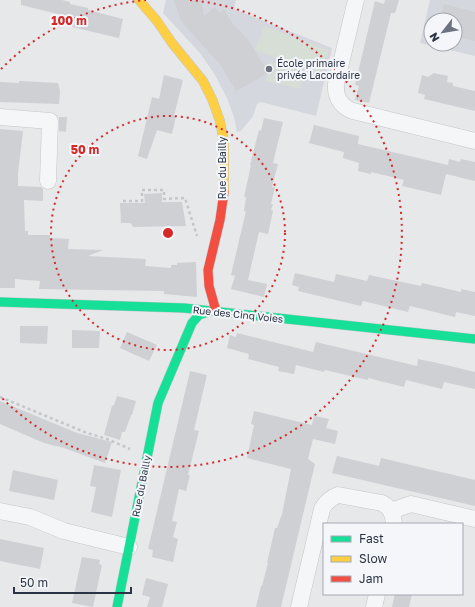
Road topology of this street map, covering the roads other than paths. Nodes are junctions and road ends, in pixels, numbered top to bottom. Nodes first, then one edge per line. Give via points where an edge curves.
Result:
1 (139, 0) edge
2 (356, 0) edge
3 (0, 117) edge
4 (475, 141) edge
5 (48, 181) dead end
6 (0, 302) edge
7 (214, 311) junction
8 (475, 339) edge
9 (0, 511) edge
10 (392, 517) edge
11 (475, 519) edge
12 (129, 547) junction
13 (377, 595) edge
14 (117, 607) edge
15 (299, 607) edge
16 (374, 607) edge

1 - 7 street, Rue du Bailly via 203,80 220,122 224,150 224,193 208,270
2 - 4 street via 335,91 344,106 353,111
3 - 5 street via 50,121
6 - 7 street, Rue des Cinq Voies
7 - 8 street, Rue des Cinq Voies
7 - 12 street, Rue du Bailly via 200,315 192,323 158,403
9 - 12 street via 30,517 64,531
10 - 11 street via 411,504
10 - 15 street via 387,506 382,503 338,495 327,501 322,510
12 - 14 street, Rue du Bailly
13 - 16 street

